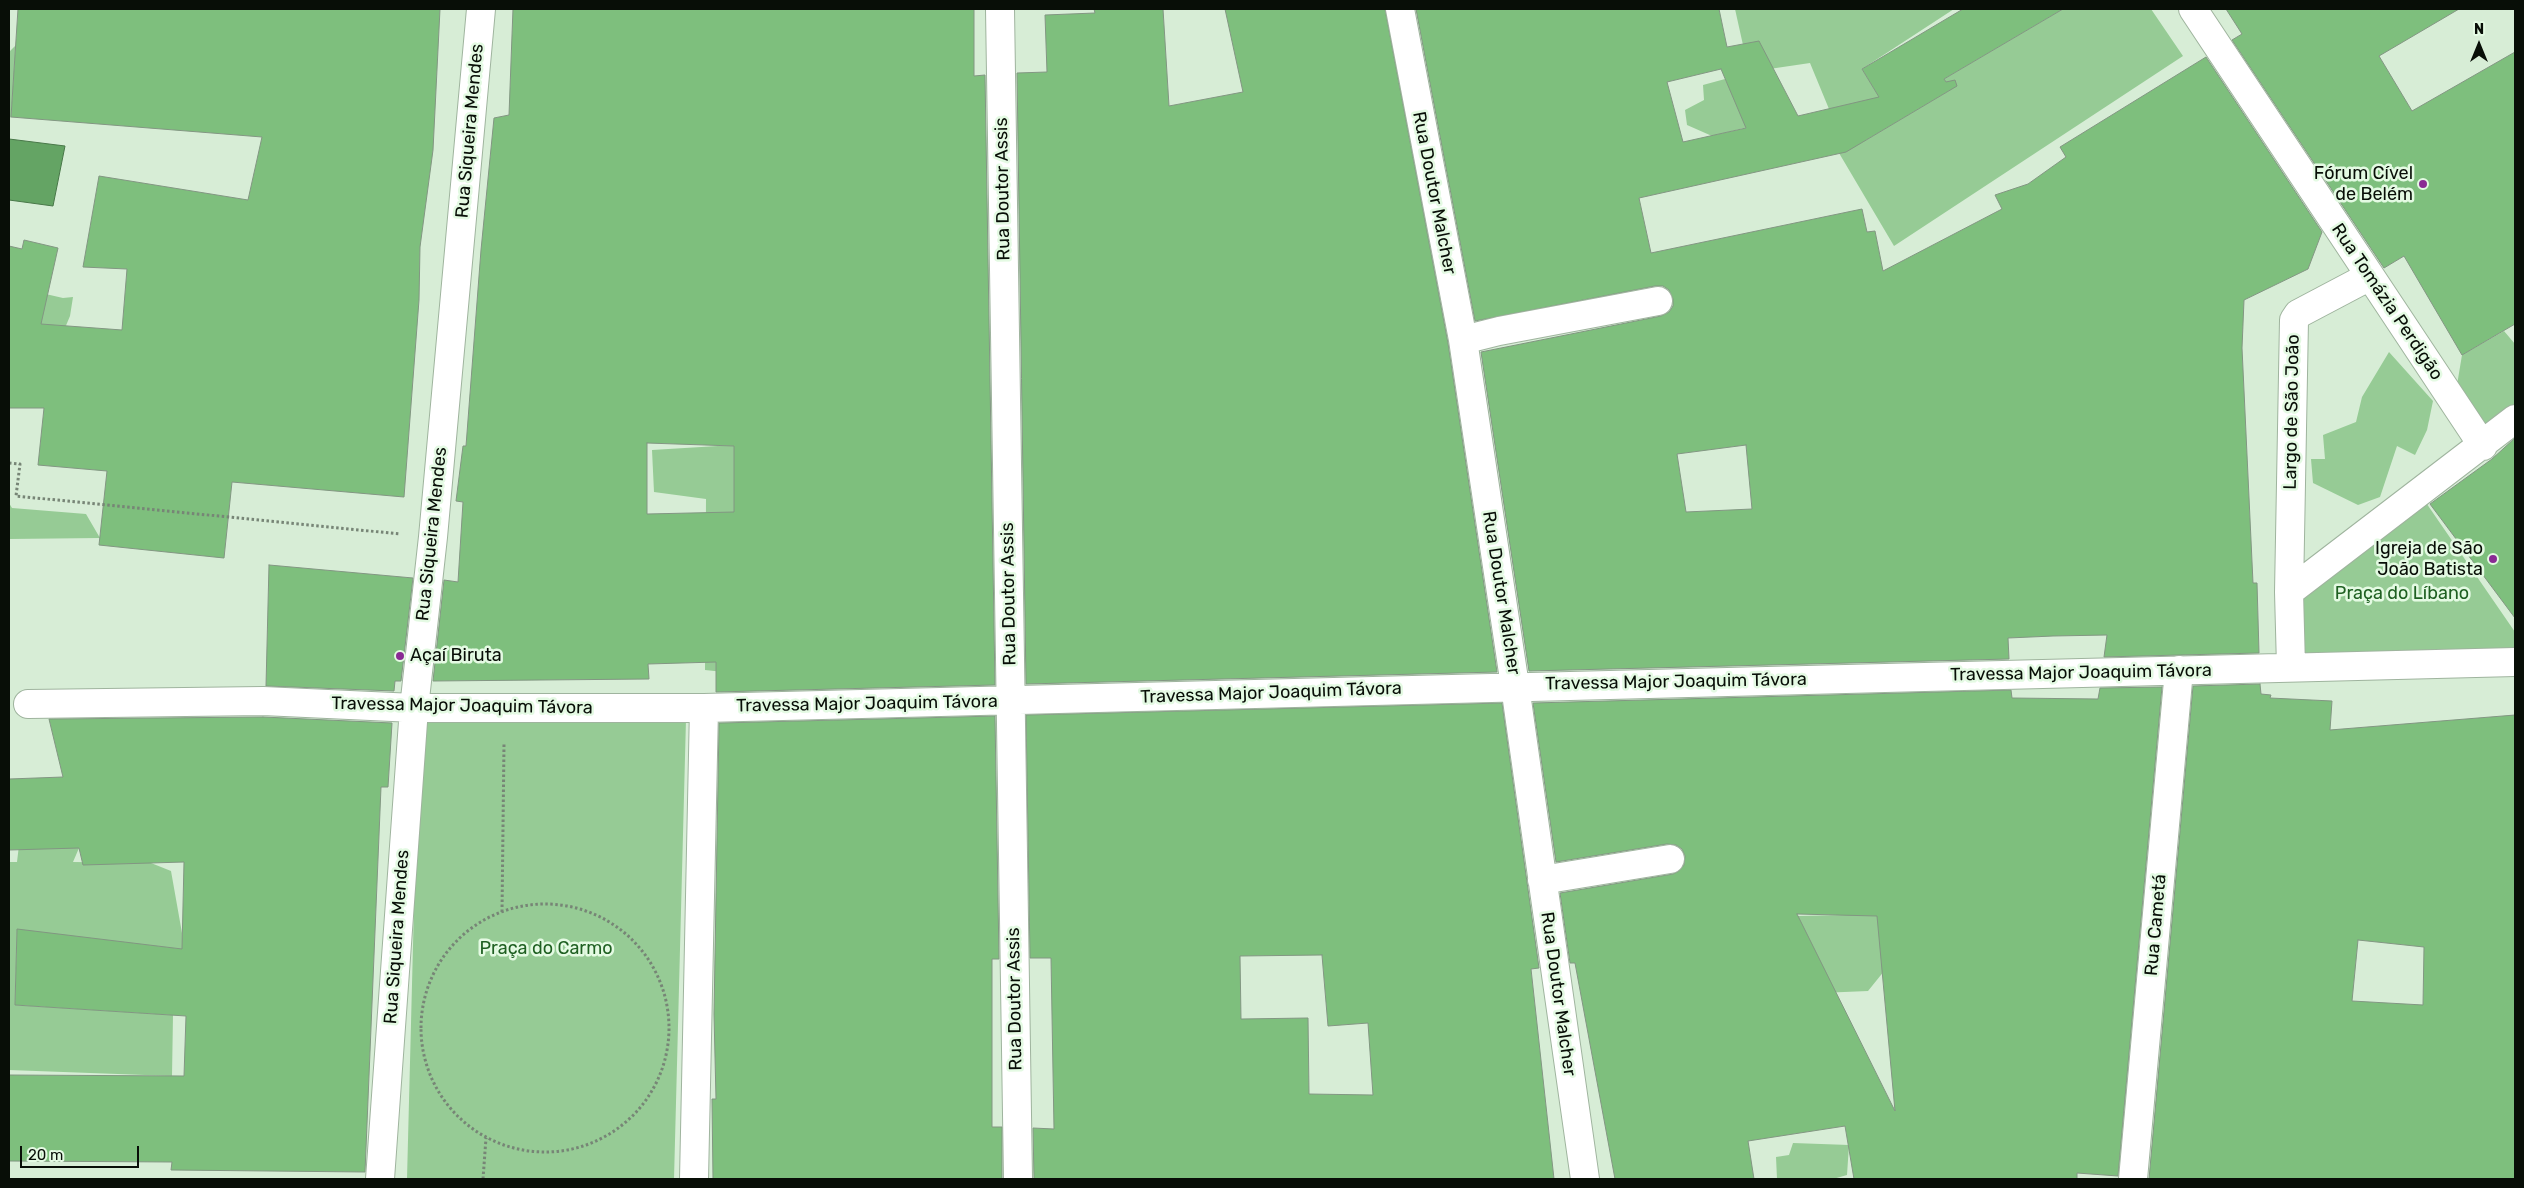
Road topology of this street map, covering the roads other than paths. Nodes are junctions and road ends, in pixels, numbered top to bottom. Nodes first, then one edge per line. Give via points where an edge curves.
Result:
1 (481, 9) edge
2 (1000, 9) edge
3 (1400, 9) edge
4 (2193, 9) edge
5 (2370, 276) junction
6 (1658, 301) dead end
7 (1463, 340) junction
8 (2514, 422) edge
9 (2483, 446) junction
10 (2289, 592) junction
11 (2515, 662) edge
12 (2290, 667) junction
13 (2179, 670) junction
14 (1515, 686) junction
15 (1011, 700) junction
16 (28, 704) dead end
17 (414, 708) junction
18 (704, 708) junction
19 (1670, 859) dead end
20 (1542, 880) junction
21 (380, 1179) edge
22 (694, 1179) edge
23 (1018, 1179) edge
24 (1585, 1179) edge
25 (2132, 1179) edge

1 - 17 street, Rua Siqueira Mendes via 433,538
2 - 15 street, Rua Doutor Assis
3 - 7 street, Rua Doutor Malcher
4 - 5 street, Rua Tomázia Perdigão
5 - 9 street, Rua Tomázia Perdigão
5 - 10 street, Largo de São João via 2298,314 2294,320
6 - 7 street
7 - 14 street, Rua Doutor Malcher
8 - 9 street
9 - 10 street
10 - 12 street, Largo de São João
11 - 12 street, Travessa Major Joaquim Távora
12 - 13 street, Travessa Major Joaquim Távora
13 - 14 street, Travessa Major Joaquim Távora
13 - 25 street, Rua Cametá
14 - 15 street, Travessa Major Joaquim Távora
14 - 20 street, Rua Doutor Malcher
15 - 18 street, Travessa Major Joaquim Távora
15 - 23 street, Rua Doutor Assis
16 - 17 street, Travessa Major Joaquim Távora via 263,701
17 - 18 street, Travessa Major Joaquim Távora
17 - 21 street, Rua Siqueira Mendes
18 - 22 street
19 - 20 street
20 - 24 street, Rua Doutor Malcher

